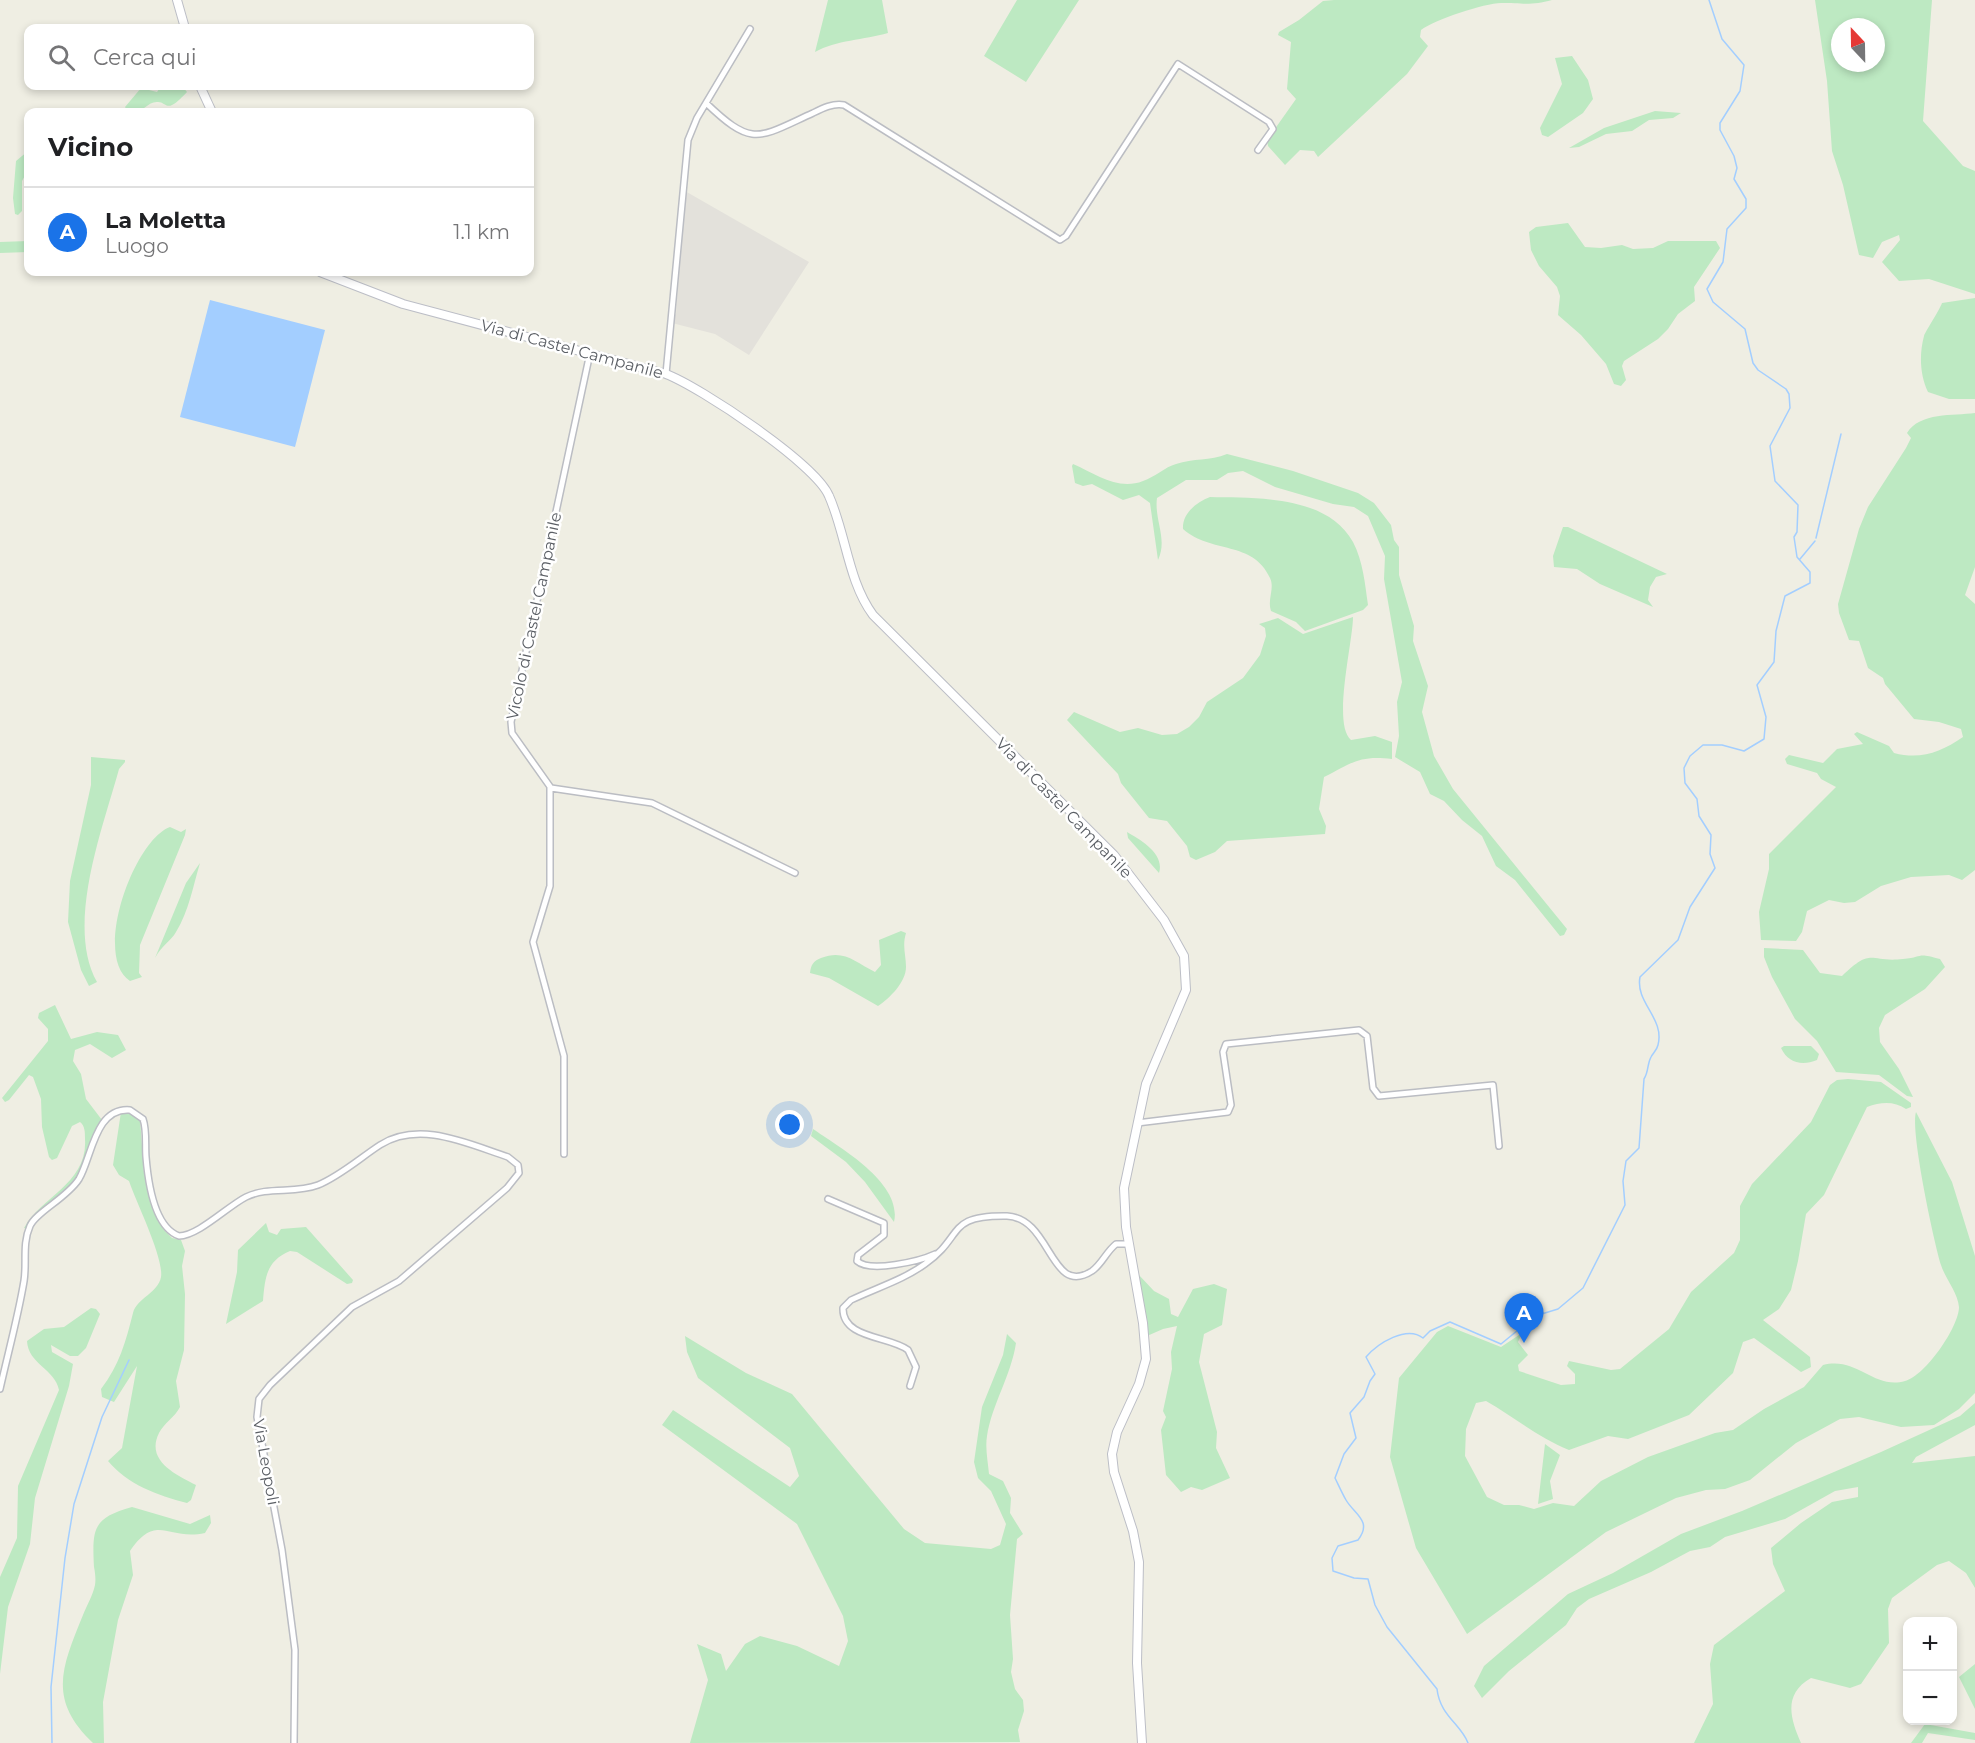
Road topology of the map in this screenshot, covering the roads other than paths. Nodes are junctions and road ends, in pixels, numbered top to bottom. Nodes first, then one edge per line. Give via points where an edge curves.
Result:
1 (177, 0) edge
2 (183, 24) edge
3 (750, 29) dead end
4 (202, 90) edge
5 (706, 103) junction
6 (210, 108) edge
7 (1258, 150) dead end
8 (330, 276) edge
9 (590, 353) junction
10 (666, 374) junction
11 (550, 787) junction
12 (795, 873) dead end
13 (1137, 1122) junction
14 (1499, 1146) dead end
15 (564, 1154) dead end
16 (828, 1199) dead end
17 (1128, 1244) junction
18 (939, 1251) junction
19 (910, 1386) dead end
20 (0, 1389) edge
21 (294, 1743) edge
22 (1142, 1743) edge

1 - 2 street
3 - 5 street
4 - 6 street
5 - 7 street via 735,130 752,134 771,132 830,106 844,105 1060,240 1176,64 1182,64 1270,123 1272,131
5 - 10 street via 692,128 686,151
8 - 9 street, Via di Castel Campanile via 403,304
9 - 10 street, Via di Castel Campanile
9 - 11 street, Vicolo di Castel Campanile via 511,723 513,735
10 - 13 street, Via di Castel Campanile via 692,387 817,476 829,495 858,587 873,615 1114,855 1174,936 1186,961 1186,990 1151,1071
11 - 12 street via 652,803
11 - 15 street via 550,883 533,942 564,1056
13 - 14 street via 1229,1111 1223,1052 1227,1044 1359,1030 1367,1036 1373,1086 1379,1096 1493,1085
13 - 17 street, Via di Castel Campanile via 1124,1188
16 - 18 street via 884,1223 884,1235 858,1255 861,1265 905,1263
17 - 18 street via 1114,1245 1090,1272 1070,1276 1059,1269 1027,1221 982,1216 962,1224
17 - 22 street, Via di Castel Campanile via 1146,1359 1140,1384 1117,1432 1112,1457 1139,1562 1137,1674
18 - 19 street via 915,1270 851,1300 843,1308 846,1321 854,1329 908,1350 916,1367
20 - 21 street, Via Leopoli via 24,1280 30,1225 75,1185 101,1126 120,1111 135,1112 144,1122 151,1186 162,1222 176,1235 188,1235 253,1194 316,1186 401,1136 442,1136 508,1156 519,1167 514,1181 454,1236 399,1281 352,1307 270,1385 258,1403 258,1427 282,1550 296,1659

